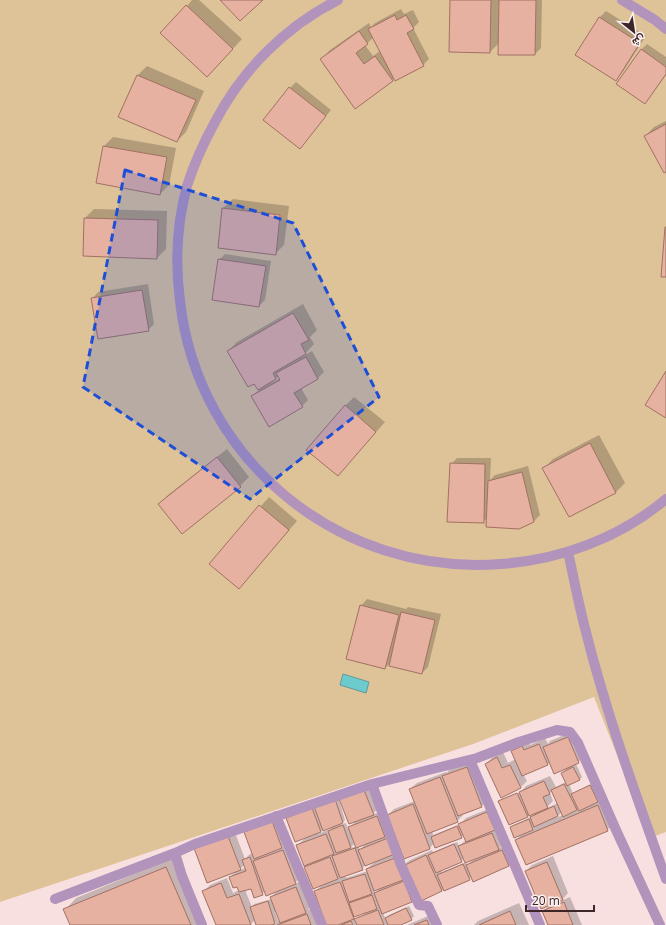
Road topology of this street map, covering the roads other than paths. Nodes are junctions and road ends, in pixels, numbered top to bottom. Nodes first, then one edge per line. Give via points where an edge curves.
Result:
1 (338, 0) edge
2 (622, 0) edge
3 (666, 29) edge
4 (666, 500) edge
5 (568, 552) junction
6 (470, 760) junction
7 (372, 784) junction
8 (276, 816) junction
9 (175, 853) junction
10 (666, 879) edge
11 (55, 899) dead end
12 (202, 925) edge
13 (322, 925) edge
14 (437, 925) edge
15 (540, 925) edge
16 (660, 925) edge

1 - 5 street via 285,34 252,66 224,104 203,144 187,187 178,240 177,278 182,324 194,368 213,410 238,448 269,482 304,512 344,535 386,552 431,563 477,566 523,562
2 - 3 street
4 - 5 street via 629,525
5 - 10 street via 586,633 606,701
6 - 7 street
6 - 15 street
6 - 16 street via 557,730 570,732 578,743
7 - 8 street
7 - 14 street via 401,865 419,905 428,906
8 - 9 street
8 - 13 street
9 - 11 street
9 - 12 street

